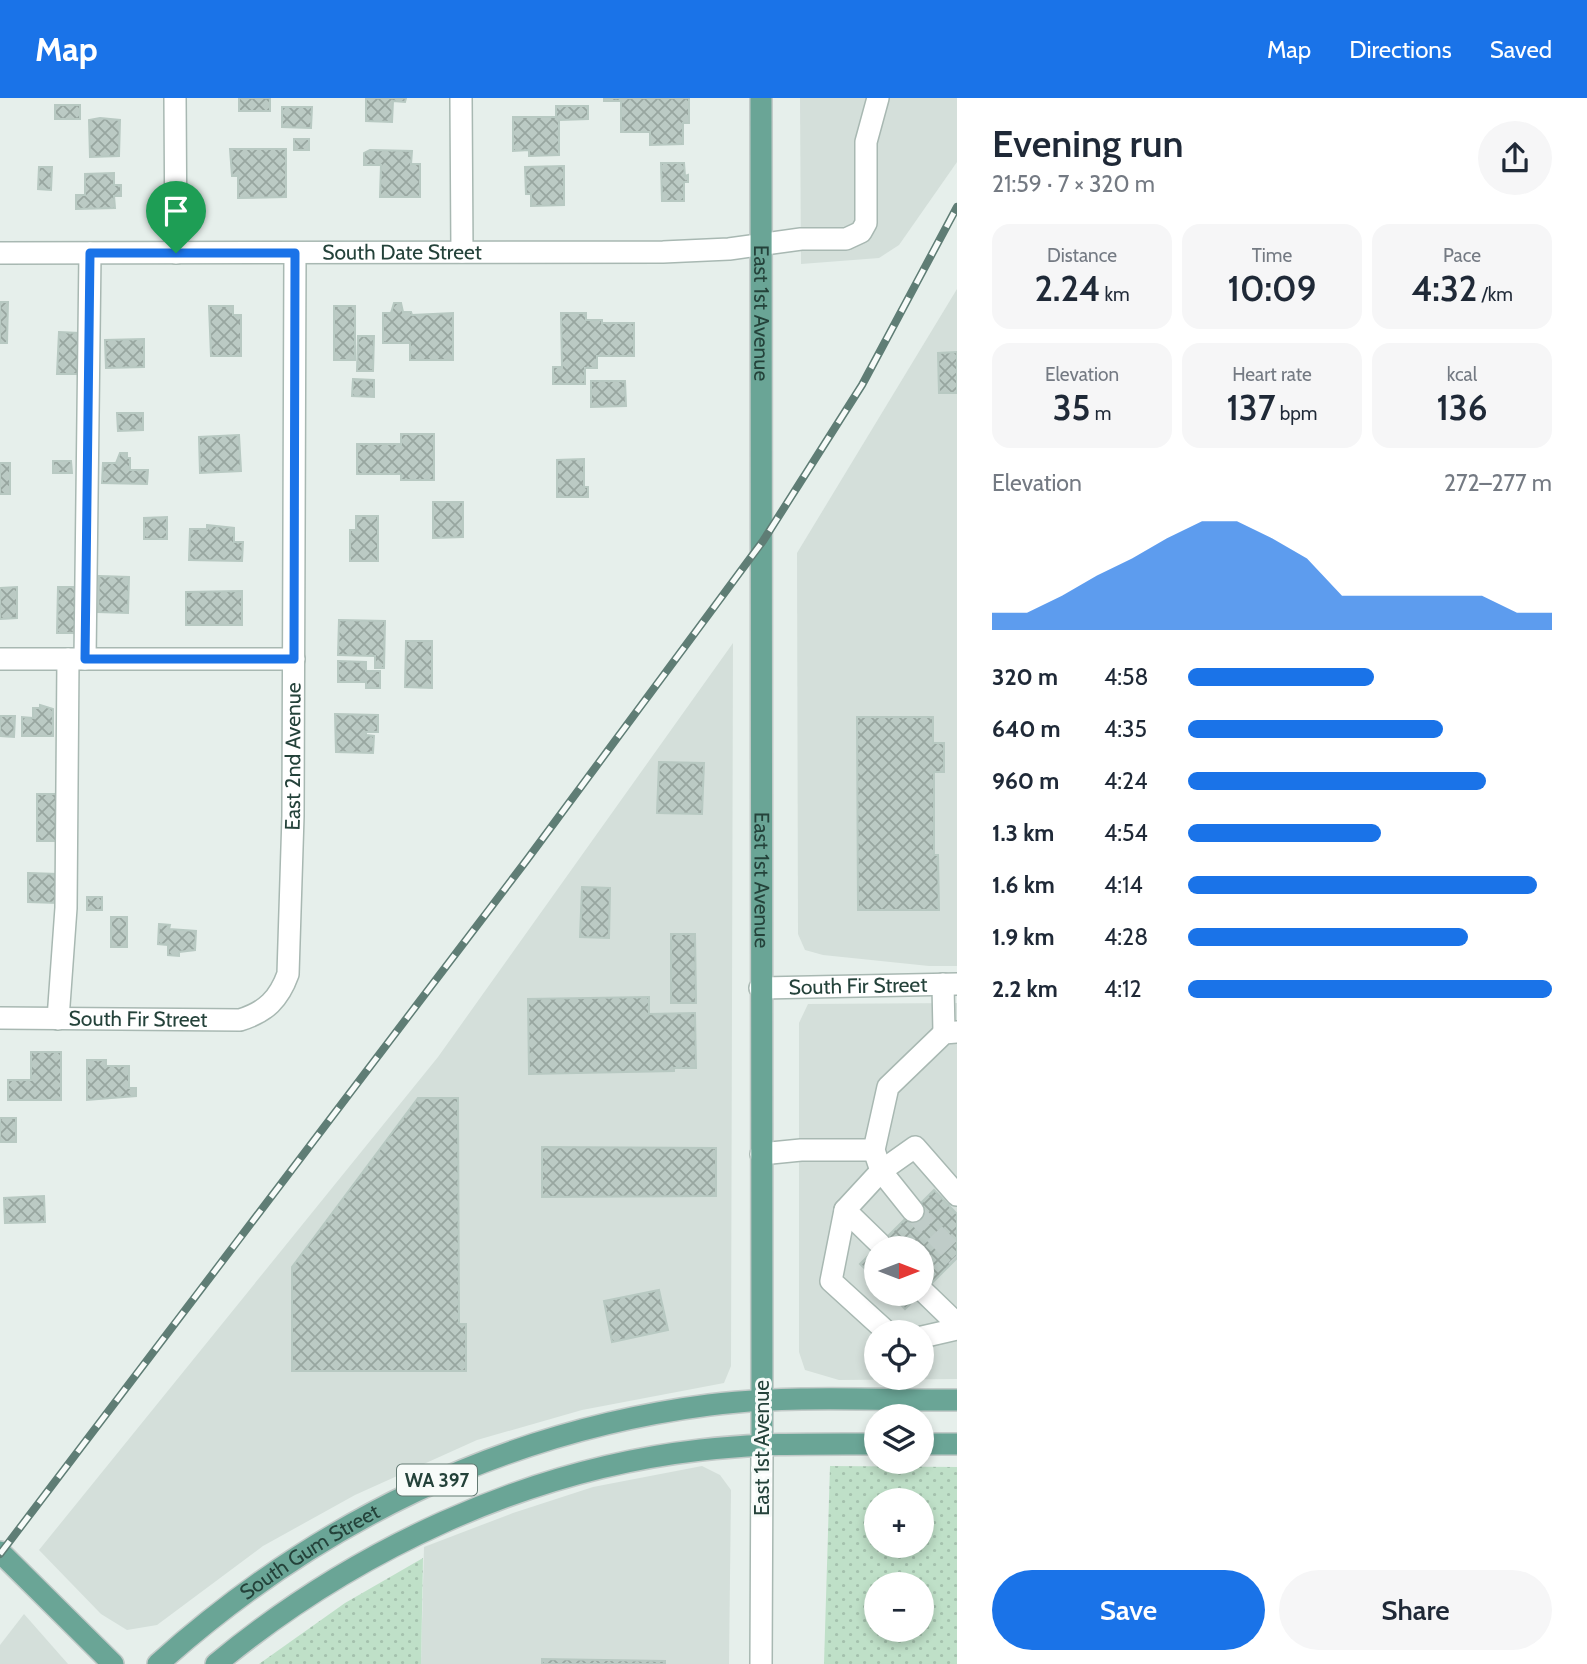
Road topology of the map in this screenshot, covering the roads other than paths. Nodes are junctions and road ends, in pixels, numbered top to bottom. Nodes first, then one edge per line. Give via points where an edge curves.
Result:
1 (175, 98) edge
2 (461, 98) edge
3 (761, 98) edge
4 (878, 98) edge
5 (762, 243) junction
6 (462, 252) junction
7 (0, 253) edge
8 (90, 253) junction
9 (176, 253) junction
10 (295, 253) junction
11 (0, 659) edge
12 (76, 659) junction
13 (294, 659) junction
14 (950, 984) edge
15 (760, 988) junction
16 (271, 1004) joint
17 (0, 1018) edge
18 (58, 1019) junction
19 (950, 1032) edge
20 (874, 1150) junction
21 (761, 1154) junction
22 (881, 1171) junction
23 (957, 1195) edge
24 (845, 1210) junction
25 (913, 1211) tunnel mouth
26 (872, 1236) edge
27 (934, 1303) edge
28 (874, 1320) edge
29 (957, 1327) edge
30 (934, 1334) edge
31 (957, 1400) edge
32 (762, 1402) junction
33 (864, 1444) edge
34 (934, 1444) edge
35 (957, 1444) edge
36 (762, 1446) junction
37 (0, 1552) edge
38 (113, 1664) edge
39 (158, 1664) edge
40 (216, 1664) edge
41 (761, 1664) edge

1 - 9 street
2 - 6 street
3 - 5 main road, East 1st Avenue
4 - 5 street, South Date Street via 868,128 867,217 861,232 846,239
5 - 6 street, South Date Street via 686,251
5 - 15 main road, East 1st Avenue
6 - 10 street, South Date Street
7 - 8 street, South Date Street
8 - 9 street, South Date Street
8 - 12 street
9 - 10 street, South Date Street
10 - 13 street, East 2nd Avenue
11 - 12 street
12 - 13 street
12 - 18 street
13 - 16 street, East 2nd Avenue via 288,974 282,992
14 - 15 street, South Fir Street
14 - 19 street
15 - 21 main road, East 1st Avenue
16 - 18 street, South Fir Street via 240,1020
17 - 18 street, South Fir Street
19 - 20 street via 888,1087
20 - 21 street
20 - 22 street
21 - 32 main road, East 1st Avenue
22 - 23 street via 915,1147
22 - 24 street
22 - 25 street
24 - 26 street
24 - 28 street via 831,1281
27 - 29 street
29 - 30 street
31 - 32 main road, WA 397
32 - 36 main road, East 1st Avenue
32 - 39 main road, South Gum Street / WA 397 via 711,1405 618,1421 527,1446 441,1478 364,1516 282,1566
33 - 36 main road, WA 397
34 - 35 main road
36 - 40 main road, South Gum Street / WA 397 via 626,1462 481,1507 408,1539 326,1584
36 - 41 street, East 1st Avenue
37 - 38 main road

